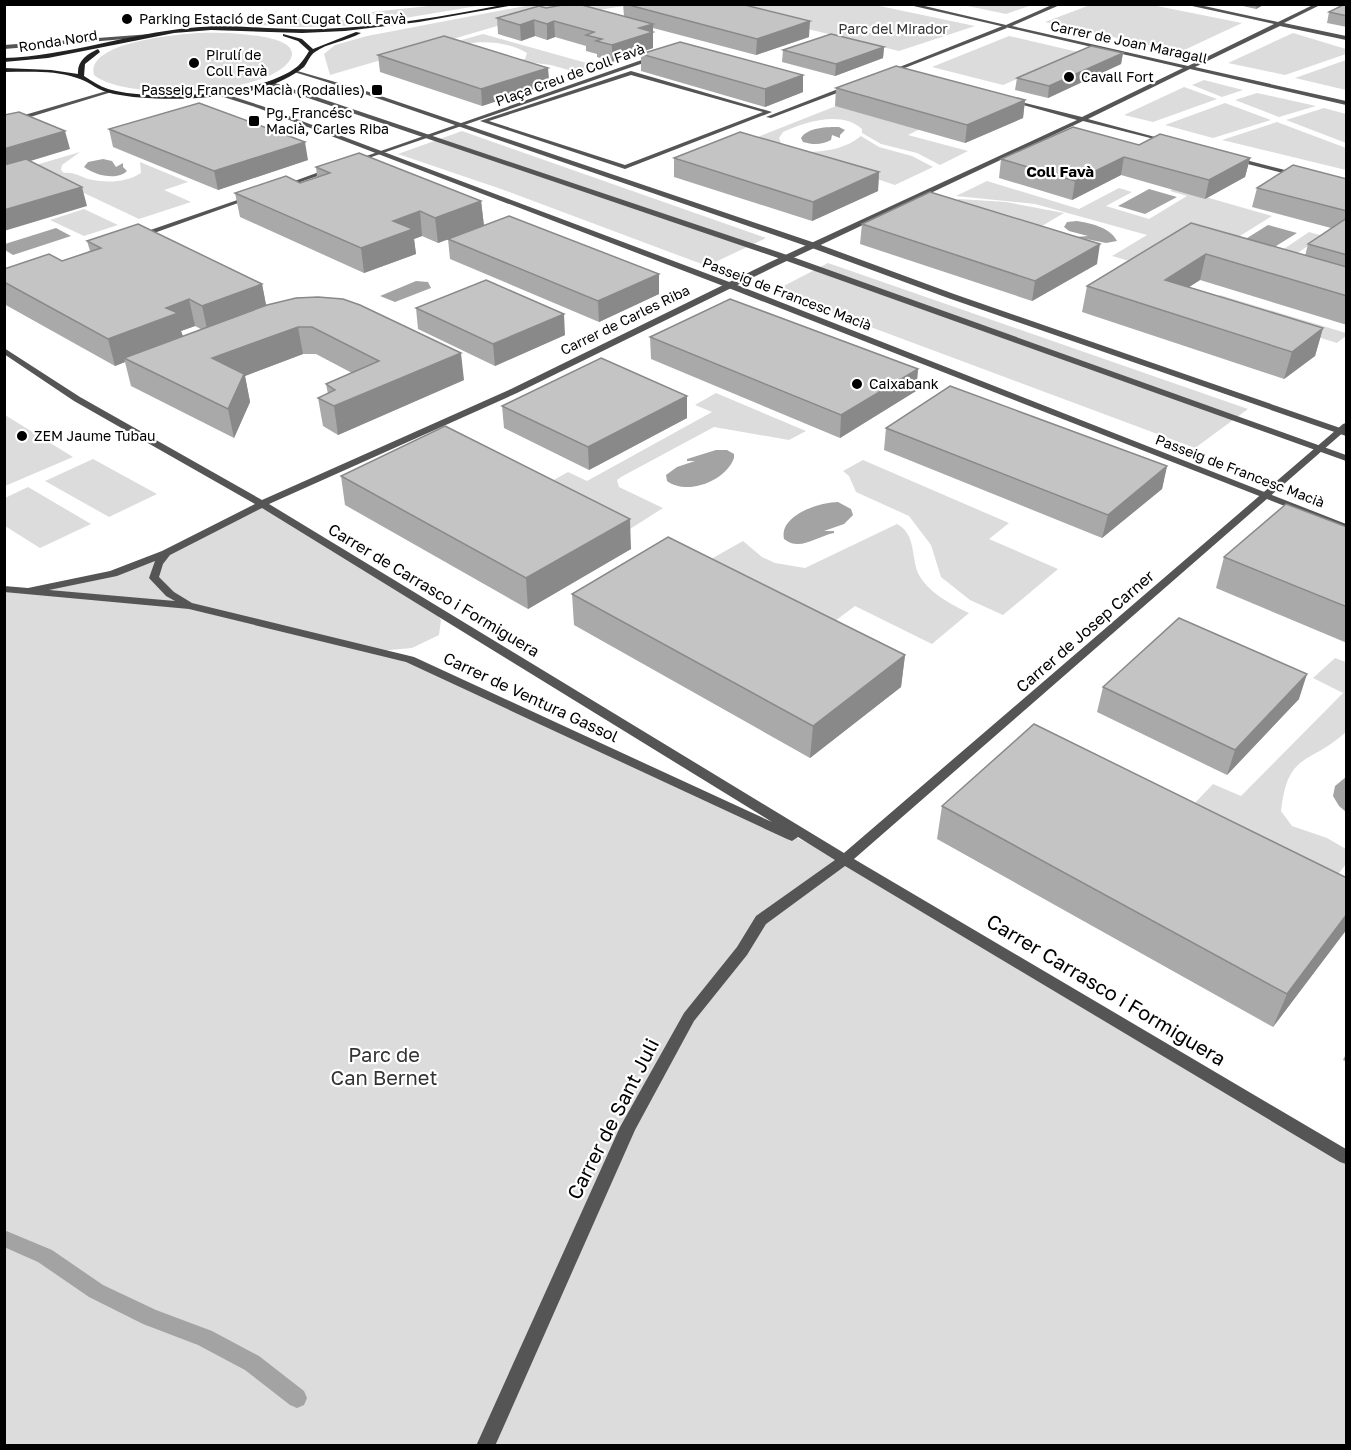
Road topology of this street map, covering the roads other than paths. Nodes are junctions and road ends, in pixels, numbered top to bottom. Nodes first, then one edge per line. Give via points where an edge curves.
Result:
1 (518, 4) edge
2 (907, 4) edge
3 (1060, 4) edge
4 (1185, 4) edge
5 (1320, 4) edge
6 (1280, 24) junction
7 (384, 27) junction
8 (1005, 27) junction
9 (266, 30) junction
10 (149, 35) junction
11 (1347, 38) edge
12 (116, 44) junction
13 (4, 47) edge
14 (312, 51) junction
15 (662, 55) edge
16 (4, 60) edge
17 (1189, 67) junction
18 (4, 70) edge
19 (895, 70) junction
20 (296, 71) junction
21 (906, 73) edge
22 (885, 74) edge
23 (81, 76) junction
24 (864, 82) edge
25 (269, 83) junction
26 (112, 91) junction
27 (216, 93) junction
28 (1005, 99) edge
29 (1347, 103) edge
30 (769, 115) junction
31 (1083, 120) junction
32 (4, 123) edge
33 (464, 125) junction
34 (430, 136) junction
35 (1174, 143) edge
36 (380, 153) junction
37 (1220, 155) edge
38 (346, 165) edge
39 (334, 168) edge
40 (1312, 179) edge
41 (278, 188) edge
42 (255, 196) edge
43 (133, 237) edge
44 (815, 246) junction
45 (787, 258) junction
46 (729, 285) junction
47 (4, 350) edge
48 (1345, 430) edge
49 (1322, 449) junction
50 (1347, 458) edge
51 (1266, 496) junction
52 (262, 504) junction
53 (1347, 527) edge
54 (166, 553) junction
55 (4, 589) edge
56 (32, 590) junction
57 (189, 606) junction
58 (845, 860) junction
59 (1347, 1157) edge
60 (485, 1446) edge

1 - 7 main road, Ronda Nord
2 - 8 street, Carrer de Joan Maragall
3 - 8 street
4 - 6 street
5 - 6 street, Carrer de Carles Riba
6 - 11 street
6 - 17 street, Carrer de Carles Riba
7 - 9 main road, Ronda Nord
7 - 14 main road, Ronda Nord via 347,36
8 - 17 street, Carrer de Joan Maragall
8 - 19 street
9 - 10 main road, Ronda Nord via 220,28
9 - 14 main road, Ronda Nord via 300,40
10 - 12 main road, Ronda Nord
10 - 13 street
12 - 16 main road, Ronda Nord via 63,55
12 - 23 main road, Ronda Nord via 82,62
14 - 20 main road, Ronda Nord
15 - 33 street, Plaça Creu de Coll Favà
17 - 29 street, Carrer de Joan Maragall
17 - 31 street, Carrer de Carles Riba
18 - 23 main road, Ronda Nord
19 - 21 street
19 - 22 street
20 - 25 main road, Ronda Nord
20 - 33 street
23 - 26 main road, Ronda Nord
24 - 30 street
25 - 27 main road, Ronda Nord
25 - 34 street, Passeig de Francesc Macià
26 - 27 main road, Ronda Nord via 161,96
26 - 32 street
27 - 36 street, Passeig de Francesc Macià
28 - 31 street
30 - 30 street via 631,73 483,121 625,167
31 - 35 street
31 - 44 street, Carrer de Carles Riba
33 - 34 street, Plaça Creu de Coll Favà
33 - 44 street
34 - 36 street, Plaça Creu de Coll Favà
34 - 45 street, Passeig de Francesc Macià
36 - 38 street, Plaça Creu de Coll Favà
36 - 46 street, Passeig de Francesc Macià
37 - 40 street
39 - 41 street
42 - 43 street
44 - 45 street, Carrer de Carles Riba
44 - 48 street
45 - 46 street, Carrer de Carles Riba
45 - 49 street, Passeig de Francesc Macià
46 - 51 street, Passeig de Francesc Macià
46 - 52 street, Carrer de Carles Riba via 514,391
47 - 52 street, Carrer de Carrasco i Formiguera via 78,399
48 - 49 street, Carrer de Josep Carner
49 - 50 street, Passeig de Francesc Macià
49 - 51 street, Carrer de Josep Carner
51 - 53 street, Passeig de Francesc Macià
51 - 58 street, Carrer de Josep Carner
52 - 54 street, Carrer de Carles Riba
52 - 58 street, Carrer de Carrasco i Formiguera
54 - 56 street, Carrer de Carles Riba via 113,574
54 - 57 street, Carrer de Ventura Gassol via 154,578
55 - 56 street, Carrer de Ventura Gassol
56 - 57 street, Carrer de Ventura Gassol
57 - 58 street, Carrer de Ventura Gassol via 410,659
58 - 59 street, Carrer Carrasco i Formiguera
58 - 60 street, Carrer de Sant Juli via 761,920 742,951 689,1017 628,1127

